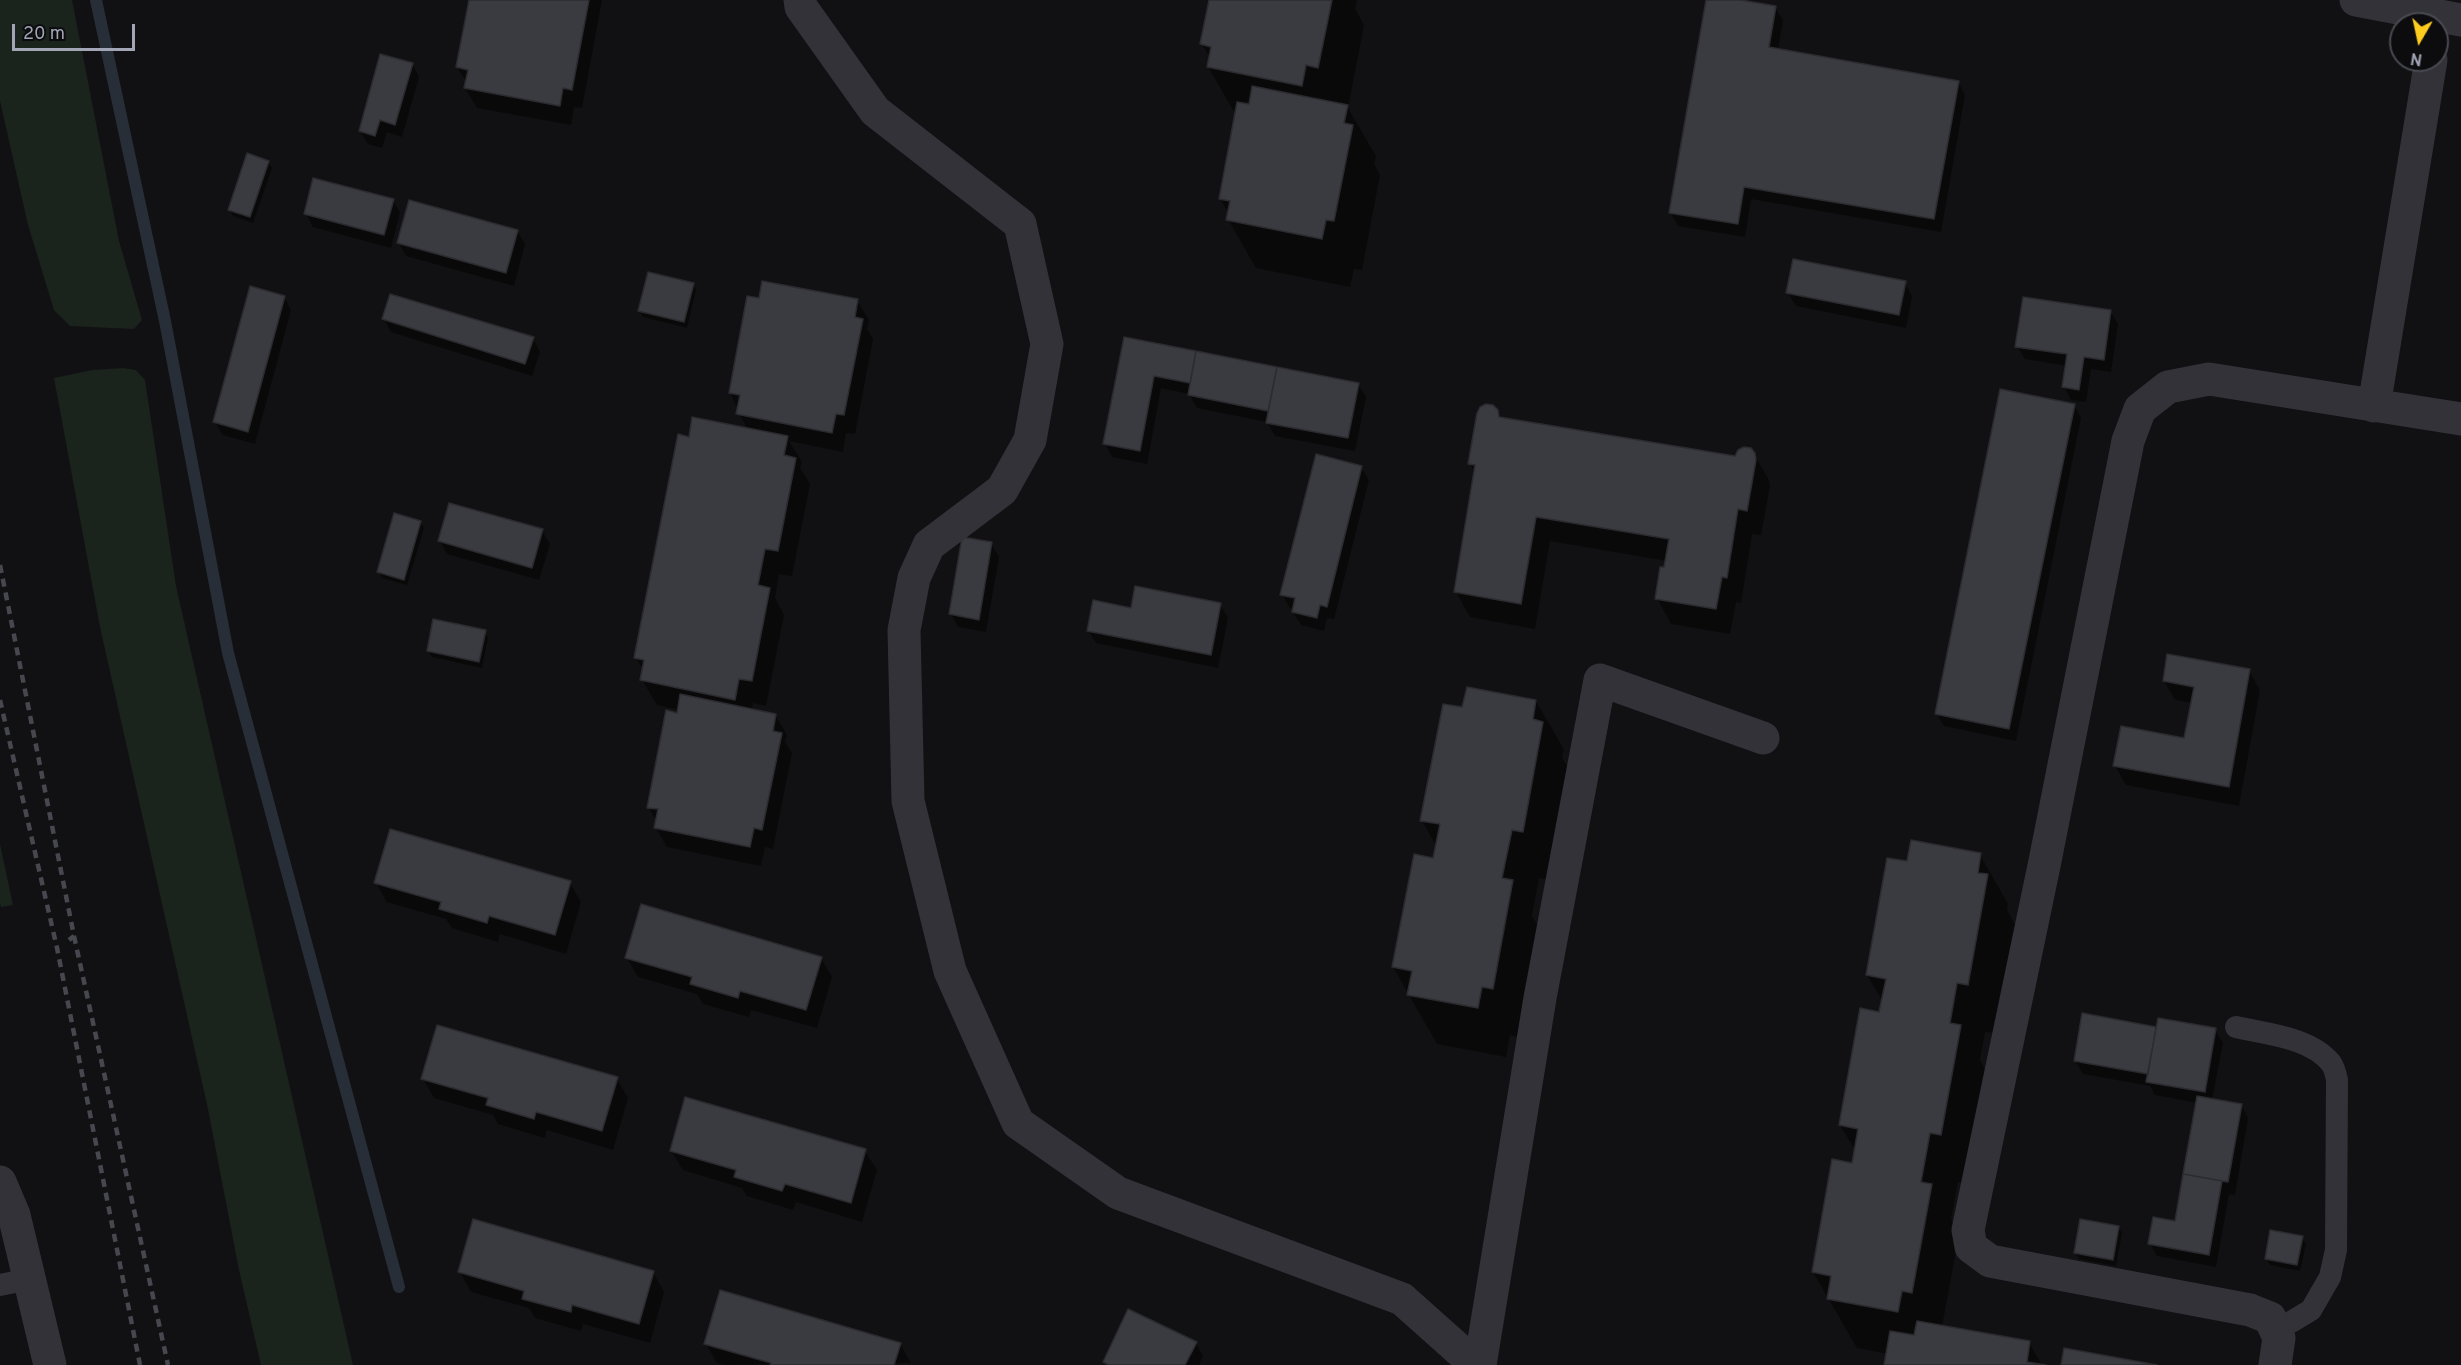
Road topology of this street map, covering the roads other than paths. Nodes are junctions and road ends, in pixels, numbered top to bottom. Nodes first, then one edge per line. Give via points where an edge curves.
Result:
1 (800, 0) edge
2 (2356, 0) edge
3 (2410, 12) edge
4 (2429, 72) edge
5 (2374, 406) junction
6 (2461, 419) edge
7 (1763, 738) dead end
8 (2236, 1027) dead end
9 (0, 1182) edge
10 (15, 1282) edge
11 (2276, 1331) junction
12 (51, 1365) edge
13 (1478, 1365) edge
14 (2275, 1365) edge

1 - 13 street via 801,7 875,111 1020,224 1047,344 1030,440 1002,490 929,544 914,578 904,630 908,801 950,971 1018,1123 1118,1193 1402,1299
2 - 3 street
4 - 5 street
5 - 6 street
5 - 11 street via 2209,379 2168,387 2140,409 2128,441 1968,1230 1971,1247 1990,1261 2250,1310 2270,1318
7 - 13 street via 1600,680 1540,998
8 - 11 lane via 2301,1042 2317,1050 2332,1064 2337,1080 2336,1250 2330,1277 2311,1310
9 - 10 street via 14,1215
10 - 12 street
11 - 14 street via 2279,1338

